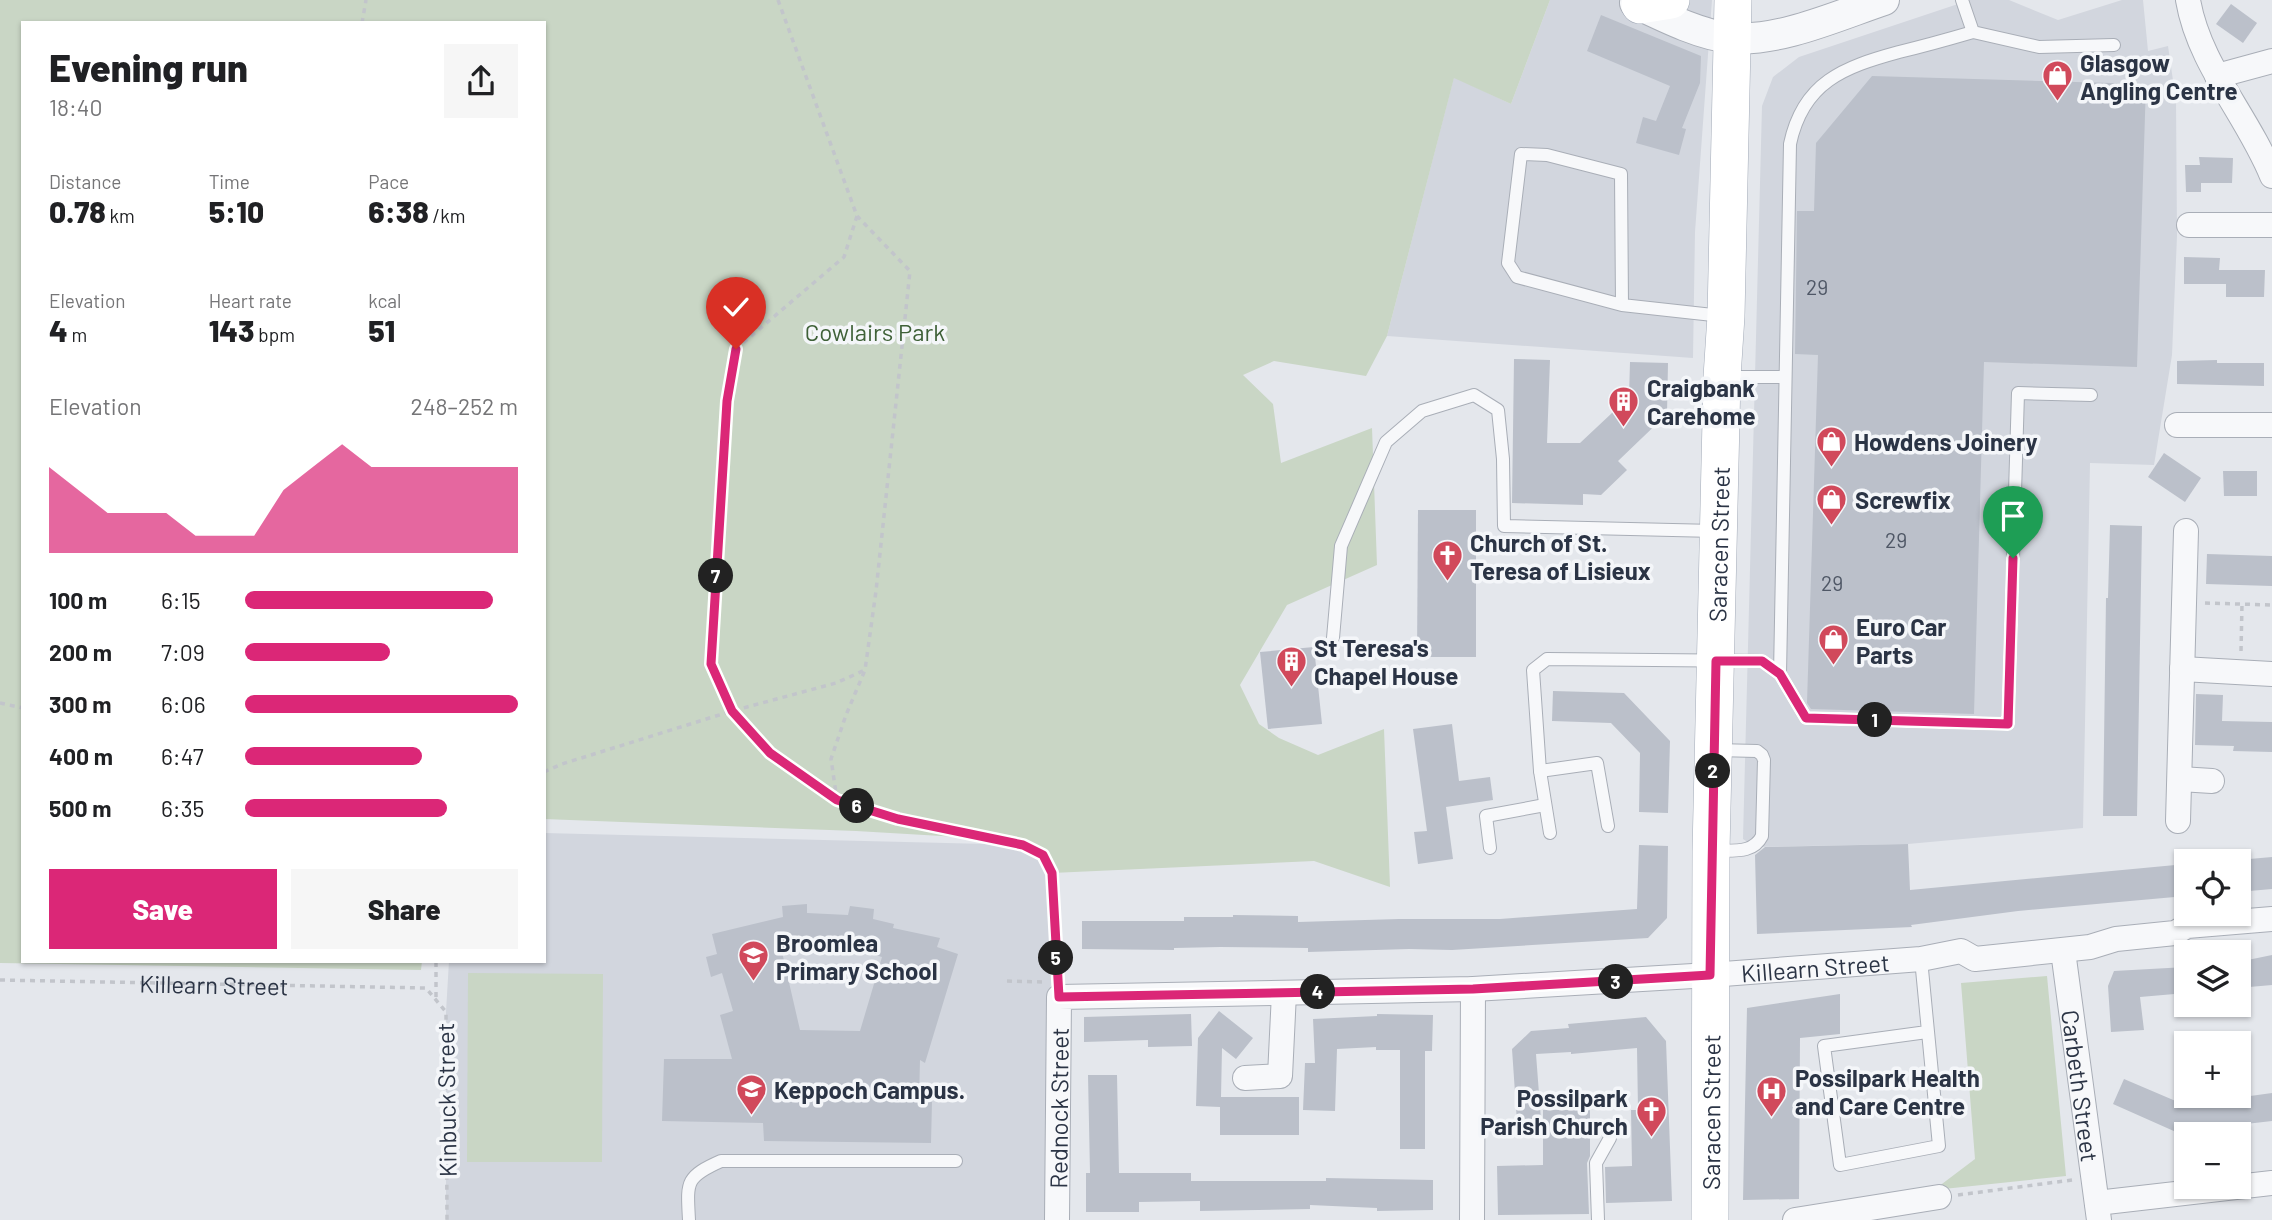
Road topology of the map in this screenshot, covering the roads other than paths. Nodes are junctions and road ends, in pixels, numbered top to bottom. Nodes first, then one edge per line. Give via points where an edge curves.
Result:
1 (1733, 0) edge
2 (1884, 0) edge
3 (1962, 0) edge
4 (2188, 0) edge
5 (1646, 2) edge
6 (1973, 32) junction
7 (1731, 38) junction
8 (2114, 45) dead end
9 (2271, 63) edge
10 (2217, 76) junction
11 (2272, 176) edge
12 (2189, 225) dead end
13 (2272, 225) edge
14 (1622, 305) junction
15 (1726, 316) junction
16 (1721, 377) junction
17 (1785, 377) junction
18 (2091, 395) dead end
19 (2177, 425) dead end
20 (2272, 425) edge
21 (2186, 530) dead end
22 (1719, 531) junction
23 (1332, 638) dead end
24 (1716, 661) junction
25 (2182, 670) junction
26 (1780, 674) junction
27 (2272, 674) edge
28 (1714, 750) junction
29 (1539, 771) junction
30 (2180, 779) junction
31 (2212, 781) dead end
32 (1545, 804) junction
33 (2178, 821) dead end
34 (1608, 826) dead end
35 (1550, 833) dead end
36 (1490, 848) dead end
37 (1711, 851) junction
38 (2272, 919) edge
39 (2063, 951) junction
40 (1921, 959) junction
41 (1710, 975) junction
42 (1473, 989) junction
43 (1058, 990) joint
44 (1284, 993) junction
45 (1927, 1032) junction
46 (1245, 1078) dead end
47 (1610, 1138) dead end
48 (956, 1161) dead end
49 (2272, 1183) edge
50 (1938, 1197) road end
51 (2098, 1211) edge
52 (1826, 1218) edge
53 (689, 1220) edge
54 (1057, 1220) edge
55 (1472, 1220) edge
56 (1598, 1220) edge
57 (1710, 1220) edge
58 (1795, 1220) edge

1 - 7 main road, Saracen Street
2 - 7 street via 1780,33
3 - 6 lane
4 - 10 street
5 - 7 street via 1697,28
6 - 8 lane via 2039,47
6 - 17 lane via 1840,72 1821,86 1795,124 1790,144
7 - 15 main road, Saracen Street
9 - 10 street
10 - 11 street via 2256,139
12 - 13 street
14 - 14 lane via 1517,277 1508,262 1521,154 1548,155 1621,174
14 - 15 lane
15 - 16 main road, Saracen Street
16 - 17 lane
16 - 22 main road, Saracen Street
17 - 26 lane
18 - 26 lane via 2018,393 2008,724 1806,718
19 - 20 street
21 - 25 street via 2194,603
22 - 23 lane via 1504,526 1498,410 1474,395 1422,411 1386,442 1341,546
22 - 24 main road, Saracen Street
24 - 26 lane via 1762,661
24 - 28 main road, Saracen Street
24 - 29 lane via 1548,659 1533,670
25 - 27 street
25 - 30 street
28 - 37 main road, Saracen Street
28 - 37 lane via 1750,750 1762,755 1762,836 1746,850
29 - 32 lane
29 - 34 lane via 1597,763
30 - 31 street
30 - 33 street
32 - 35 lane
32 - 36 lane via 1486,816
37 - 41 main road, Saracen Street
38 - 39 street, Killearn Street via 2187,926 2175,933
39 - 40 street, Killearn Street via 1975,959 1962,951
39 - 51 street, Carbeth Street
40 - 41 street, Killearn Street
40 - 45 lane
41 - 42 street, Killearn Street
41 - 57 main road, Saracen Street
42 - 44 street, Killearn Street
42 - 55 street
43 - 44 street, Killearn Street
43 - 54 street, Rednock Street
44 - 46 street via 1280,1076
45 - 45 lane via 1939,1146 1840,1165 1824,1046
47 - 56 lane via 1597,1163
48 - 53 lane via 721,1161 697,1171 687,1188
49 - 51 street
50 - 52 street
52 - 58 street

